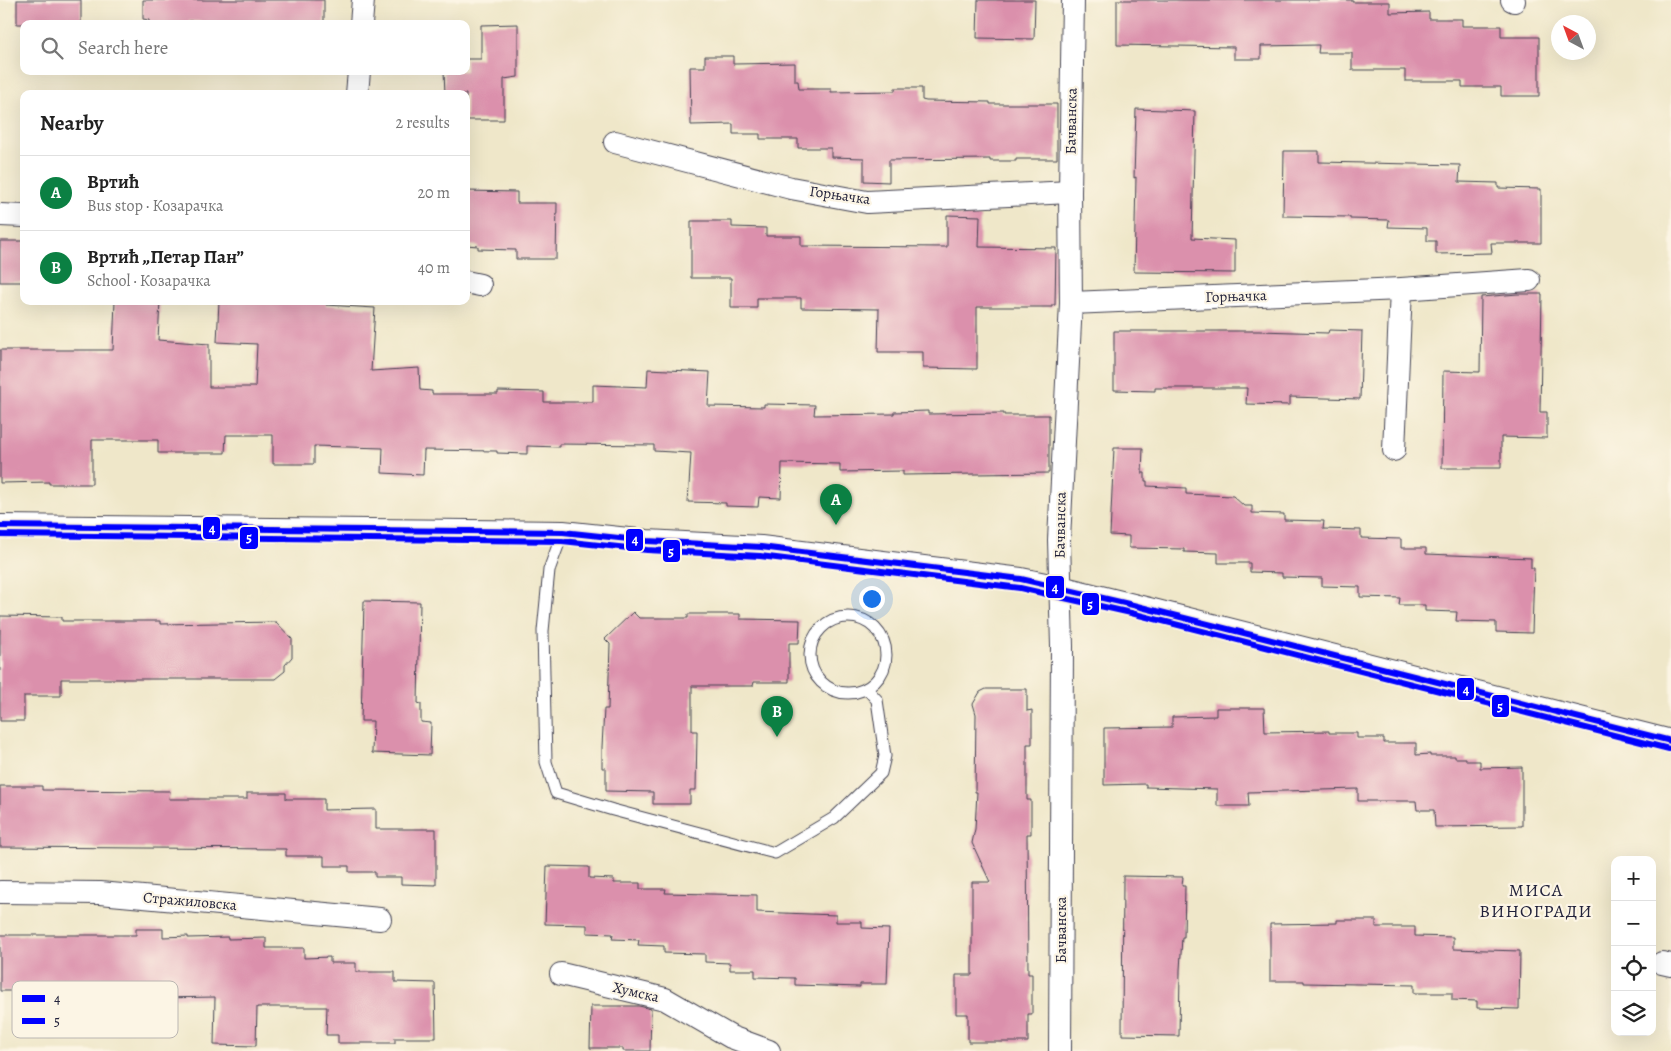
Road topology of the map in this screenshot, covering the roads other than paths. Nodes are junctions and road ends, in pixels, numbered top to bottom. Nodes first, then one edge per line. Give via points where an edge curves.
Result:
1 (363, 0) edge
2 (1073, 0) edge
3 (361, 20) edge
4 (358, 75) edge
5 (357, 90) edge
6 (615, 142) dead end
7 (1070, 192) junction
8 (0, 215) edge
9 (20, 216) edge
10 (1530, 280) dead end
11 (1401, 289) junction
12 (1071, 303) junction
13 (1394, 450) dead end
14 (0, 526) edge
15 (563, 532) junction
16 (1060, 586) junction
17 (867, 689) junction
18 (1671, 741) edge
19 (0, 892) edge
20 (380, 919) dead end
21 (562, 974) dead end
22 (730, 1044) edge
23 (769, 1051) edge
24 (1060, 1051) edge

1 - 3 street
2 - 7 street, Бачванска
4 - 5 street
6 - 7 street, Горњачка via 791,188 867,202
7 - 12 street, Бачванска
8 - 9 street
10 - 11 street, Горњачка
11 - 12 street, Горњачка
11 - 13 street
12 - 16 street, Бачванска via 1060,516
14 - 15 street
15 - 16 street via 647,541 761,547
15 - 17 lane via 549,570 542,632 546,762 556,793 775,853 834,818 881,772 885,756 877,700
16 - 18 street
16 - 24 street, Бачванска
17 - 17 lane via 884,670 885,645 880,634 871,624 859,619 834,620 819,631 811,648 814,672 831,690 855,693
19 - 20 street, Стражиловска via 100,893
21 - 22 street, Хумска via 665,999
22 - 23 street, Хумска

